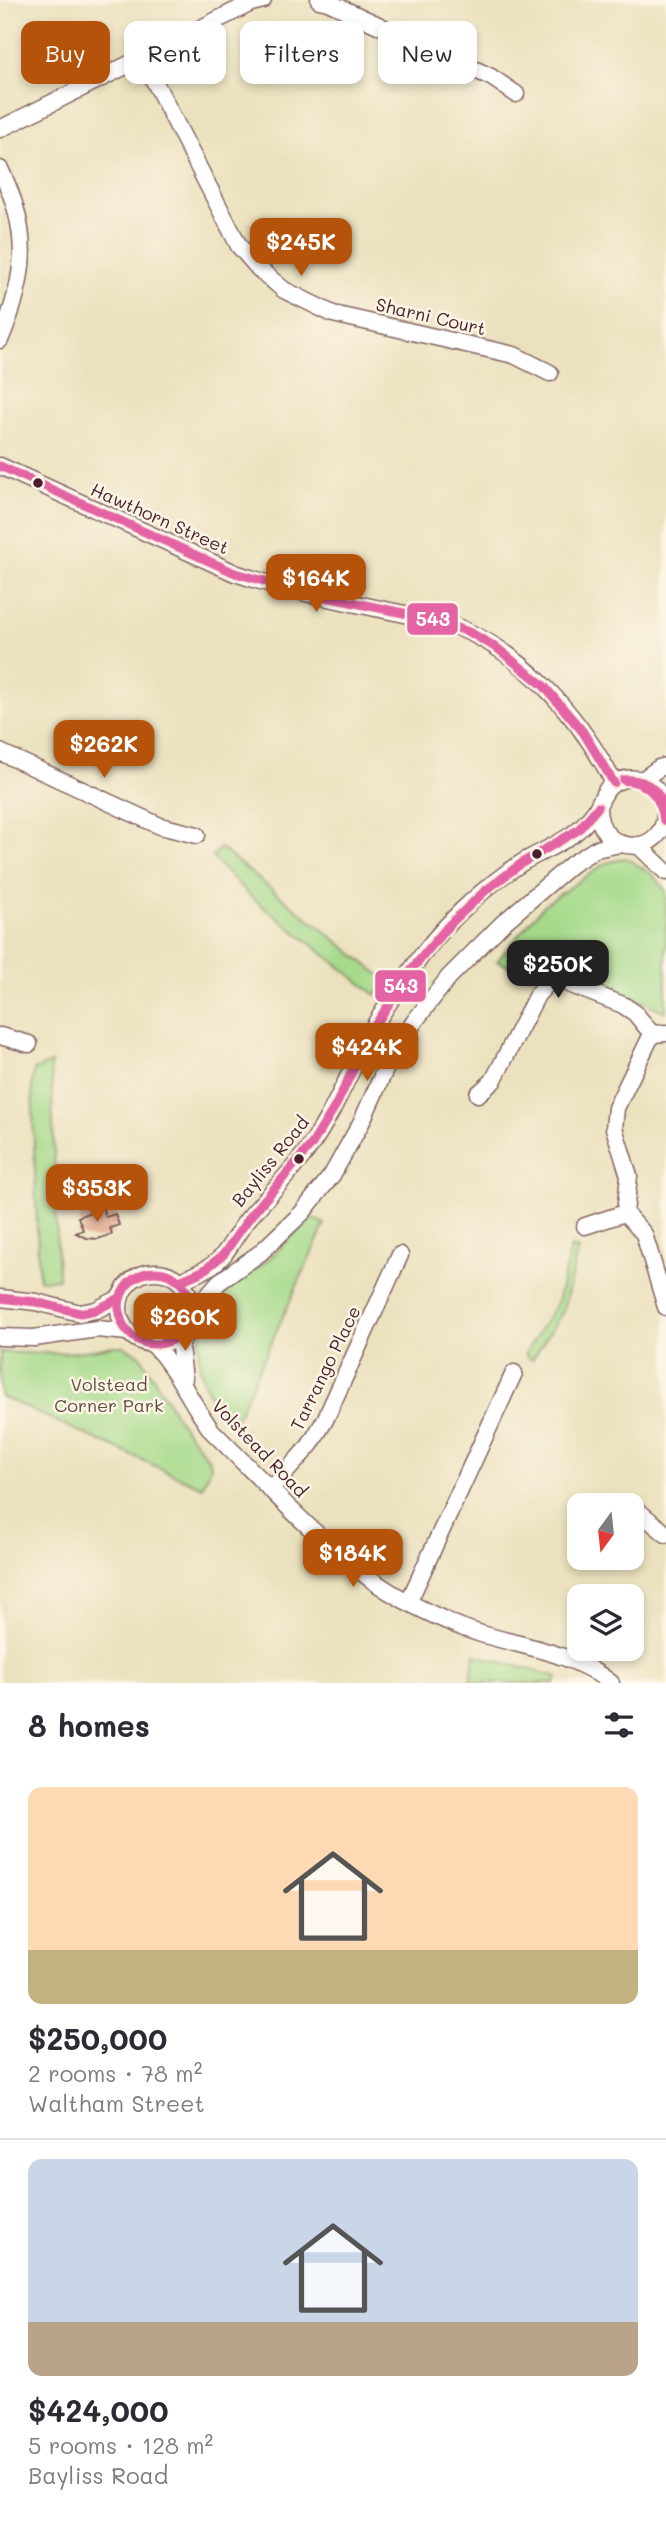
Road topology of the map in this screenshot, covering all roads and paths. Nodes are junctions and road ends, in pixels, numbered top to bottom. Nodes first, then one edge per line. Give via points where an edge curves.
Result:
1 (263, 0) edge
2 (319, 0) edge
3 (216, 21) edge
4 (124, 68) edge
5 (156, 84) edge
6 (516, 94) dead end
7 (0, 129) edge
8 (0, 169) edge
9 (0, 340) edge
10 (550, 373) dead end
11 (0, 466) edge
12 (0, 752) edge
13 (666, 766) edge
14 (642, 780) junction
15 (614, 783) junction
16 (598, 807) junction
17 (665, 823) edge
18 (197, 835) dead end
19 (620, 844) junction
20 (638, 845) junction
21 (666, 872) edge
22 (659, 1034) edge
23 (0, 1036) edge
24 (29, 1044) dead end
25 (478, 1094) dead end
26 (625, 1213) junction
27 (585, 1226) dead end
28 (400, 1255) dead end
29 (180, 1280) junction
30 (0, 1298) edge
31 (120, 1298) junction
32 (666, 1307) edge
33 (189, 1320) junction
34 (127, 1332) junction
35 (0, 1337) edge
36 (154, 1345) junction
37 (514, 1373) dead end
38 (185, 1385) junction
39 (271, 1489) junction
40 (644, 1516) edge
41 (666, 1534) edge
42 (409, 1601) junction
43 (611, 1683) edge

1 - 3 street
2 - 6 street via 491,77
4 - 7 street
5 - 10 street, Sharni Court via 239,246 284,290 333,314 514,355
8 - 9 street via 21,225 23,254 14,308
11 - 15 street, Hawthorn Street via 247,577 443,622 483,640 517,661 551,691
12 - 18 street via 160,826
13 - 14 street
14 - 15 street
14 - 17 street via 659,793
15 - 16 street, Bayliss Road
16 - 19 street via 602,830
16 - 29 street, Bayliss Road via 578,830 522,863 449,925 412,969 372,1030 312,1144 248,1218 223,1255 204,1271
17 - 20 street
19 - 20 street
19 - 33 street via 596,849 572,864 449,977 388,1063 332,1175 302,1213 260,1254 219,1282
20 - 21 street
22 - 25 street via 623,1005 561,981 548,983 537,995 493,1081
22 - 26 street via 616,1108 614,1128 629,1176
23 - 24 street
26 - 27 street
26 - 32 street via 644,1234
28 - 39 street, Tarrango Place via 325,1420 310,1445
29 - 31 street via 157,1271 145,1273 125,1287
29 - 33 street via 191,1301
30 - 31 street via 80,1313
31 - 34 street via 118,1310
33 - 36 street via 173,1340
33 - 38 street, Volstead Road via 180,1347
34 - 35 street via 97,1329 34,1338
34 - 36 street
36 - 38 street, Volstead Road
37 - 42 street
38 - 39 street, Volstead Road via 212,1431
39 - 42 street, Volstead Road via 340,1555
40 - 41 street
42 - 43 street, Volstead Road via 484,1636 569,1657

